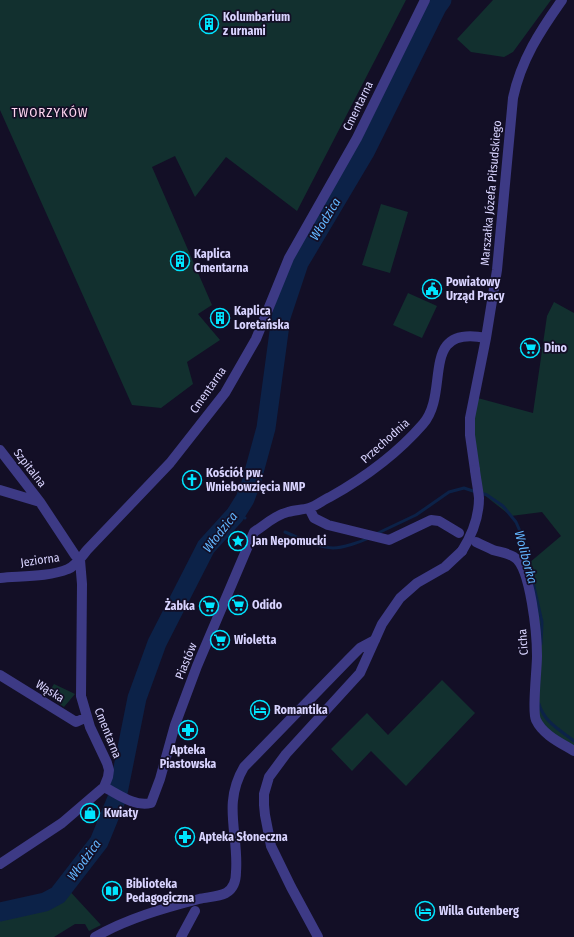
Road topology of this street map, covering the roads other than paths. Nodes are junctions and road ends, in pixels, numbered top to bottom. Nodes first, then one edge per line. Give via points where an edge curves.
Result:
1 (425, 0) edge
2 (562, 0) edge
3 (486, 338) junction
4 (0, 450) edge
5 (0, 490) edge
6 (40, 502) junction
7 (313, 506) junction
8 (80, 560) junction
9 (0, 578) edge
10 (375, 640) junction
11 (0, 675) edge
12 (87, 717) junction
13 (574, 751) edge
14 (106, 788) junction
15 (0, 864) edge
16 (195, 911) dead end
17 (96, 937) edge
18 (181, 937) edge
19 (318, 937) edge

1 - 8 street, Cmentarna via 357,138 290,258 256,340 225,392 170,463
2 - 3 street, Marszałka Józefa Piłsudskiego via 526,56 516,84 497,270
3 - 7 street, Przechodnia via 464,335 446,344 442,352 434,405 424,423 371,472
3 - 10 street, Marszałka Józefa Piłsudskiego, bridge via 470,418 470,436 479,496 471,534 462,550 445,567 417,583 400,598 390,610
4 - 6 street, Szpitalna
5 - 6 street
6 - 8 street, Szpitalna
7 - 13 street, Cicha via 314,518 358,534 388,540 431,520 439,521 475,542 514,556 523,568 536,632 536,720 546,733
7 - 14 street, Piastów via 287,512 254,532 197,666 151,803 140,804
8 - 9 street, Jeziorna via 69,569
8 - 12 street, Cmentarna via 81,696
10 - 17 street via 360,648 238,776 232,814 237,865 236,880 232,887 225,893 128,921
10 - 19 street via 360,673 286,754 269,777 264,794 271,846
11 - 12 street, Wąska via 76,722
12 - 14 street, Cmentarna via 109,770
14 - 15 street via 62,823
16 - 18 street

